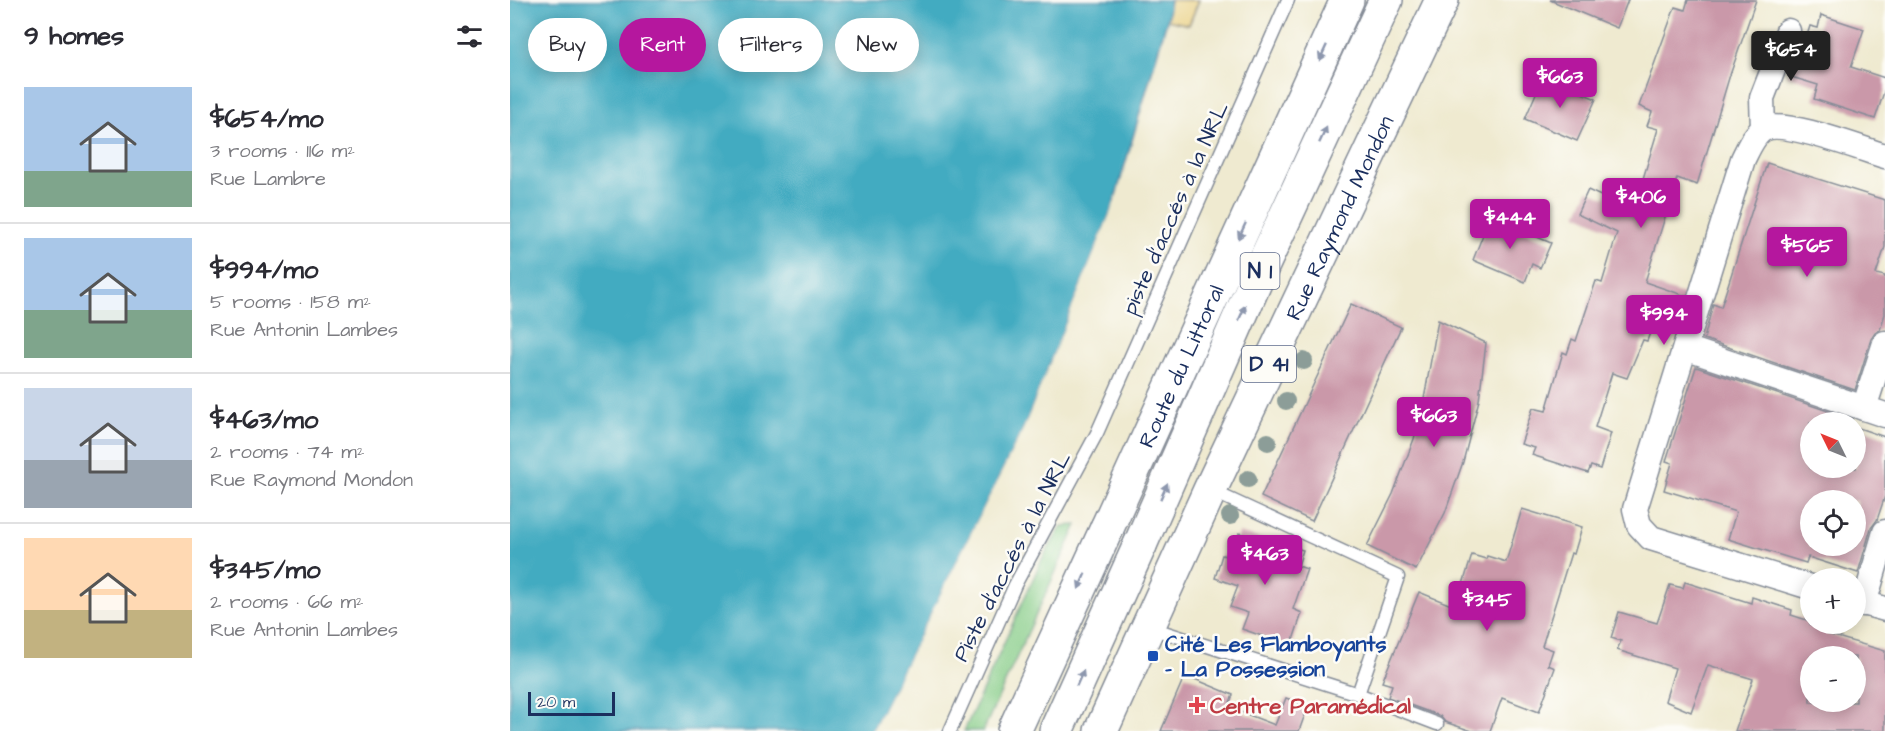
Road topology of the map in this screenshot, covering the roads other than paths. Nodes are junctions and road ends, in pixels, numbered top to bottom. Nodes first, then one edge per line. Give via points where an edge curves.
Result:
1 (1288, 0) edge
2 (1347, 0) edge
3 (1386, 0) edge
4 (1442, 0) edge
5 (1788, 31) dead end
6 (1763, 129) junction
7 (1885, 156) edge
8 (1685, 348) junction
9 (1884, 350) edge
10 (1875, 411) edge
11 (1097, 433) joint
12 (1210, 490) junction
13 (1885, 532) edge
14 (1800, 585) edge
15 (1868, 605) edge
16 (1147, 626) junction
17 (1358, 694) junction
18 (1437, 724) dead end
19 (950, 731) edge
20 (1014, 731) edge
21 (1056, 731) edge
22 (1101, 731) edge

1 - 11 lane, piste d'accés à la NRL
2 -> 20 main road, Route du Littoral / N 1
21 -> 3 main road, Route du Littoral / N 1 via 1256,280
4 - 12 main road, Rue Raymond Mondon / D 41
5 - 6 street via 1762,98
6 - 7 street via 1778,125 1794,128
6 - 8 street via 1743,159
8 - 10 street
8 - 14 street via 1635,508 1639,525 1652,538
9 - 10 street
11 - 19 lane, Piste d'accés à la NRL via 1015,585
12 - 16 main road, Rue Raymond Mondon / D 41
12 - 17 lane via 1398,577
13 - 15 street
16 - 17 lane
16 - 22 main road, Rue Raymond Mondon / D 41
17 - 18 lane

